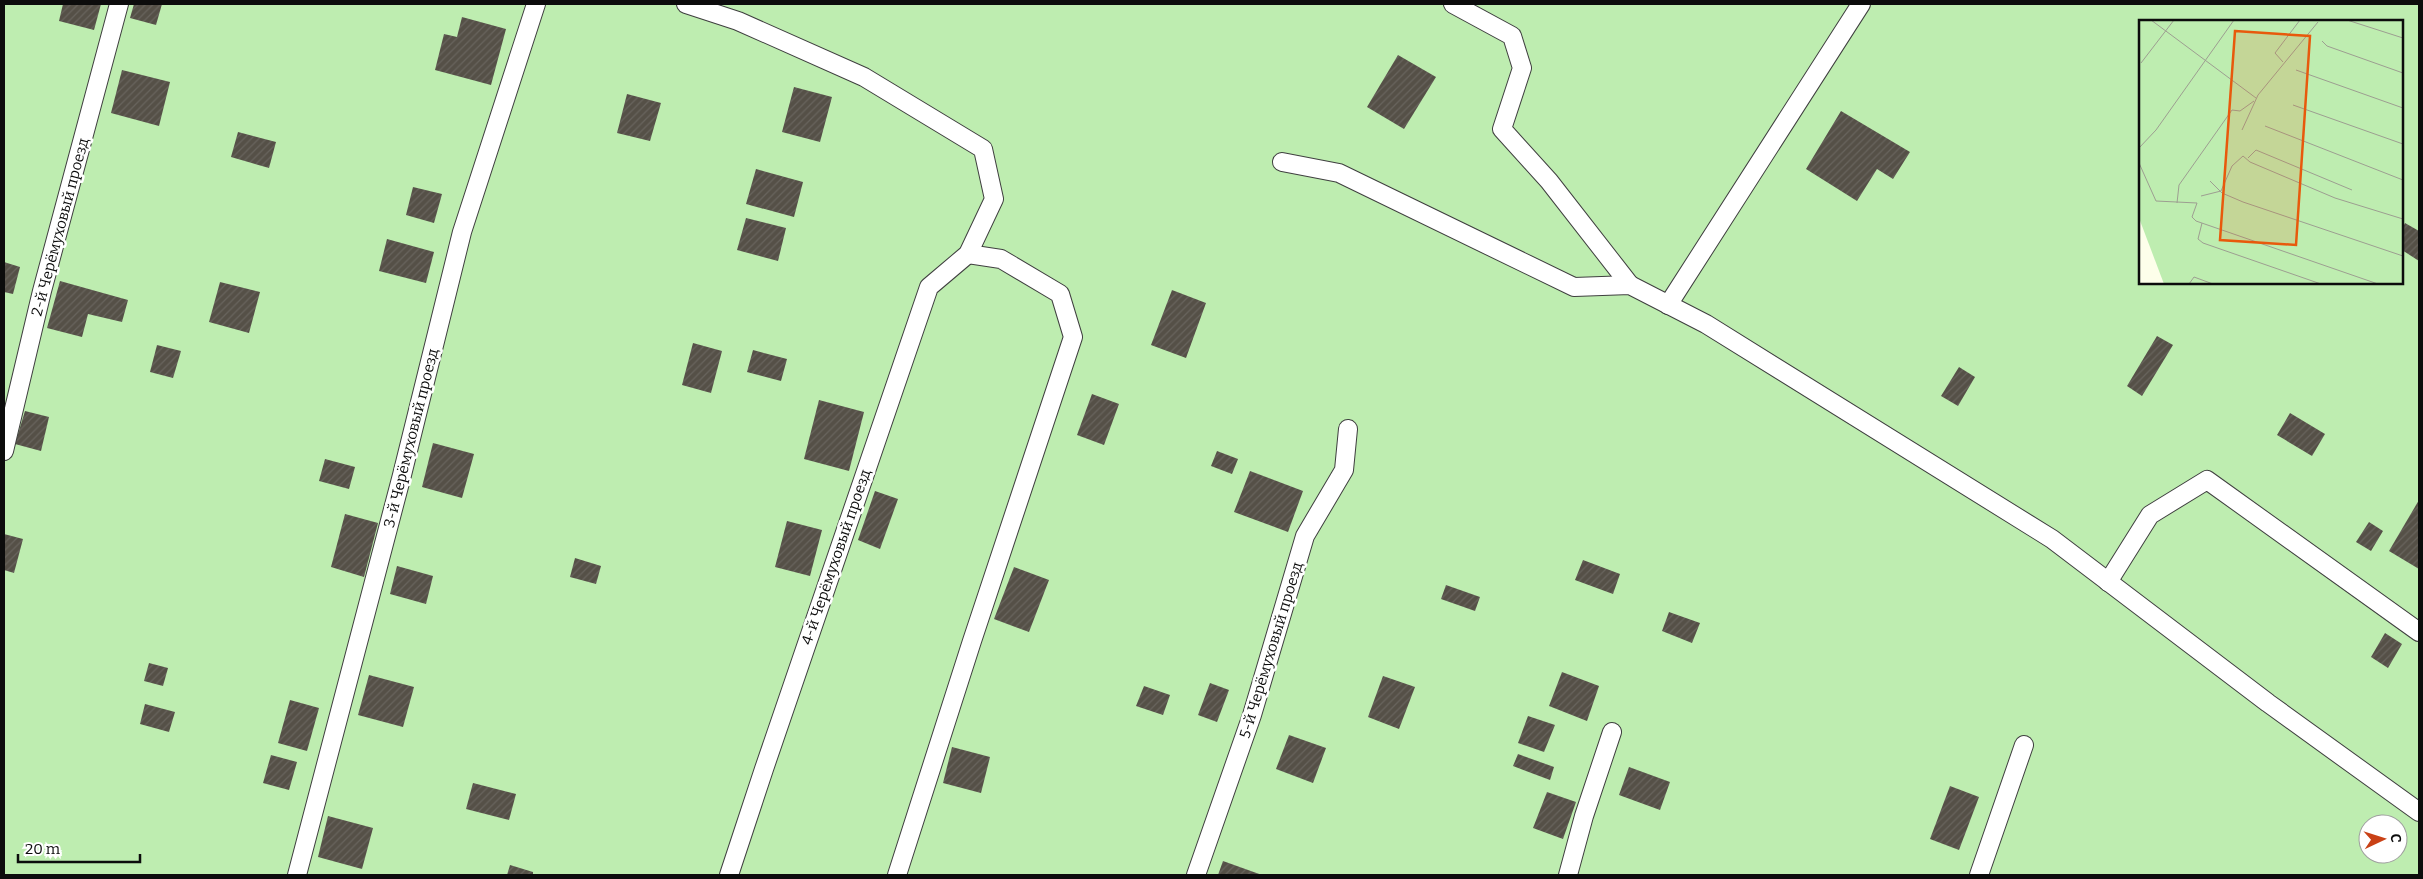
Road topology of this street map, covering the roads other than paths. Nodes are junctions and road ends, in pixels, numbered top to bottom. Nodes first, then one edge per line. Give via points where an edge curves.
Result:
1 (119, 4) edge
2 (536, 4) edge
3 (686, 4) edge
4 (1454, 4) edge
5 (1861, 4) edge
6 (1282, 162) dead end
7 (968, 254) junction
8 (1630, 285) junction
9 (1668, 305) junction
10 (1348, 429) dead end
11 (4, 451) edge
12 (2108, 582) junction
13 (2419, 632) edge
14 (1612, 732) dead end
15 (2024, 745) dead end
16 (2419, 812) edge
17 (297, 875) edge
18 (730, 875) edge
19 (897, 875) edge
20 (1196, 875) edge
21 (1568, 875) edge
22 (1979, 875) edge

1 - 11 lane, 2-й Черёмуховый проезд via 42,291
2 - 17 lane, 3-й Черёмуховый проезд via 462,232
3 - 7 lane via 738,21 864,77 983,149 994,199
4 - 8 lane via 1512,36 1522,68 1502,129 1549,181
5 - 9 lane
6 - 8 lane via 1339,173 1574,288
7 - 18 lane, 4-й Черёмуховый проезд via 929,287
7 - 19 lane via 1001,259 1060,294 1073,336
8 - 9 lane
9 - 12 lane via 1706,324 2052,539
10 - 20 lane, 5-й Черёмуховый проезд via 1344,470 1306,536 1252,715
12 - 13 lane via 2150,514 2207,480
12 - 16 lane via 2268,704
14 - 21 lane
15 - 22 lane

